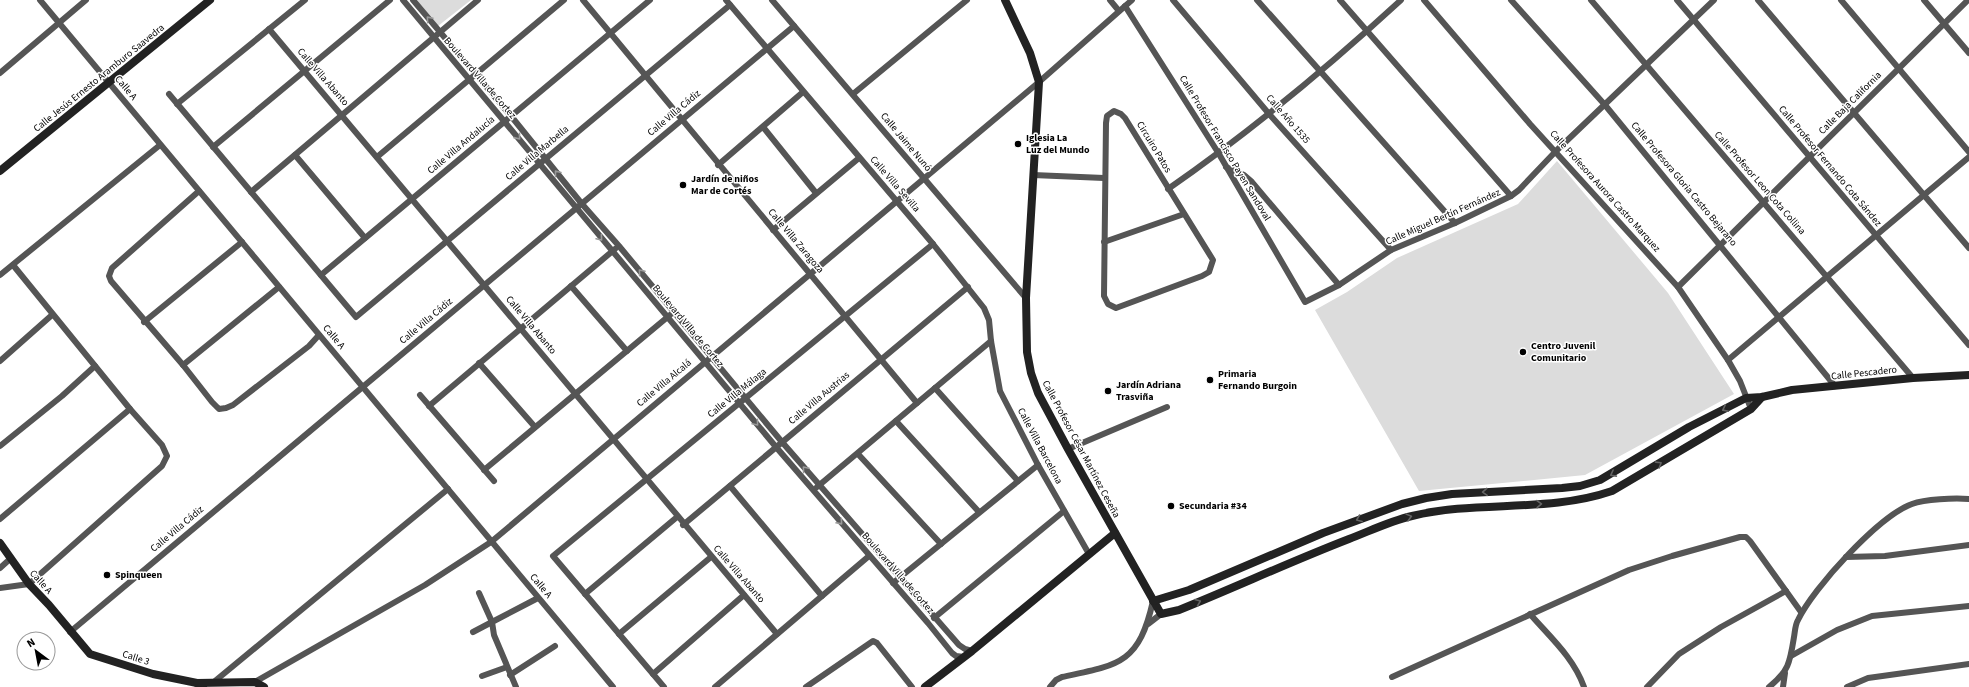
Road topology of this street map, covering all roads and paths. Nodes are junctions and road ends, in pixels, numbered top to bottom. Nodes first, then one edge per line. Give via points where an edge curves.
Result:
1 (40, 0) edge
2 (86, 0) edge
3 (210, 0) edge
4 (305, 0) edge
5 (389, 0) edge
6 (403, 0) edge
7 (413, 0) edge
8 (478, 0) edge
9 (564, 0) edge
10 (583, 0) edge
11 (650, 0) edge
12 (772, 0) edge
13 (967, 0) edge
14 (1005, 0) edge
15 (1110, 0) edge
16 (1132, 0) edge
17 (1173, 0) edge
18 (1257, 0) edge
19 (1340, 0) edge
20 (1401, 0) edge
21 (1424, 0) edge
22 (1511, 0) edge
23 (1591, 0) edge
24 (1677, 0) edge
25 (1714, 0) edge
26 (1758, 0) edge
27 (1841, 0) edge
28 (1924, 0) edge
29 (1968, 0) edge
30 (728, 2) edge
31 (1125, 6) junction
32 (1119, 11) junction
33 (1694, 20) junction
34 (58, 23) junction
35 (1944, 24) junction
36 (794, 26) junction
37 (270, 29) junction
38 (440, 32) junction
39 (1367, 32) junction
40 (610, 34) junction
41 (433, 38) junction
42 (767, 48) junction
43 (1969, 53) edge
44 (1647, 66) junction
45 (1899, 69) junction
46 (304, 71) junction
47 (1320, 72) junction
48 (0, 73) edge
49 (476, 74) junction
50 (645, 76) junction
51 (469, 80) junction
52 (108, 82) junction
53 (1039, 82) junction
54 (803, 92) junction
55 (169, 94) dead end
56 (853, 94) junction
57 (177, 104) junction
58 (1605, 105) junction
59 (1854, 113) junction
60 (1270, 114) junction
61 (342, 115) junction
62 (512, 116) junction
63 (681, 120) junction
64 (505, 121) junction
65 (763, 127) junction
66 (160, 145) junction
67 (213, 147) junction
68 (1556, 151) junction
69 (1969, 152) edge
70 (1219, 154) junction
71 (295, 155) junction
72 (377, 157) junction
73 (1810, 157) junction
74 (1969, 157) edge
75 (546, 158) junction
76 (859, 158) junction
77 (539, 164) junction
78 (718, 164) junction
79 (1226, 167) junction
80 (0, 171) edge
81 (1033, 174) junction
82 (923, 178) junction
83 (1104, 178) junction
84 (1168, 189) junction
85 (199, 191) junction
86 (251, 192) junction
87 (816, 193) junction
88 (1924, 194) junction
89 (1511, 196) junction
90 (412, 199) junction
91 (896, 201) junction
92 (1764, 203) junction
93 (582, 204) junction
94 (576, 209) junction
95 (1184, 214) junction
96 (1455, 223) junction
97 (773, 230) junction
98 (1876, 236) junction
99 (365, 238) junction
100 (447, 241) junction
101 (242, 242) junction
102 (1104, 242) junction
103 (934, 244) junction
104 (1721, 245) junction
105 (619, 246) junction
106 (1969, 248) edge
107 (1391, 250) junction
108 (612, 252) junction
109 (13, 265) junction
110 (810, 274) junction
111 (0, 275) edge
112 (321, 275) junction
113 (1827, 277) junction
114 (485, 285) junction
115 (1340, 285) junction
116 (571, 286) junction
117 (279, 287) junction
118 (968, 287) junction
119 (1678, 287) junction
120 (1026, 298) junction
121 (1305, 302) joint
122 (674, 312) junction
123 (52, 315) junction
124 (846, 316) junction
125 (667, 318) junction
126 (1779, 318) junction
127 (144, 322) junction
128 (521, 328) junction
129 (319, 335) junction
130 (990, 341) junction
131 (1969, 345) edge
132 (627, 351) junction
133 (711, 356) junction
134 (881, 360) junction
135 (1728, 360) junction
136 (0, 361) edge
137 (704, 361) junction
138 (479, 363) junction
139 (183, 365) junction
140 (95, 366) junction
141 (1969, 375) edge
142 (1913, 378) junction
143 (1835, 386) junction
144 (363, 387) junction
145 (935, 388) junction
146 (576, 393) junction
147 (420, 395) dead end
148 (1762, 397) junction
149 (1746, 398) junction
150 (746, 399) junction
151 (917, 403) junction
152 (740, 404) junction
153 (429, 406) junction
154 (1167, 407) dead end
155 (130, 409) junction
156 (1751, 409) junction
157 (896, 421) junction
158 (535, 428) junction
159 (613, 439) junction
160 (782, 442) junction
161 (0, 446) edge
162 (776, 447) junction
163 (1068, 449) junction
164 (858, 454) junction
165 (1038, 465) junction
166 (484, 470) junction
167 (646, 479) junction
168 (494, 481) dead end
169 (1018, 481) junction
170 (730, 486) junction
171 (820, 486) junction
172 (448, 489) junction
173 (1511, 490) junction
174 (813, 491) junction
175 (1969, 499) edge
176 (1510, 505) junction
177 (1064, 511) junction
178 (980, 512) junction
179 (677, 517) junction
180 (0, 519) edge
181 (684, 524) junction
182 (1115, 533) junction
183 (1324, 533) junction
184 (491, 542) junction
185 (0, 543) edge
186 (941, 544) junction
187 (1969, 545) edge
188 (1328, 547) junction
189 (1089, 554) junction
190 (869, 556) junction
191 (711, 557) junction
192 (1846, 557) junction
193 (10, 559) junction
194 (0, 568) edge
195 (900, 577) junction
196 (893, 583) junction
197 (28, 584) junction
198 (0, 588) edge
199 (1786, 591) junction
200 (479, 593) dead end
201 (585, 594) junction
202 (744, 595) junction
203 (822, 596) junction
204 (538, 598) junction
205 (1154, 601) junction
206 (1969, 606) edge
207 (1802, 612) junction
208 (1161, 614) junction
209 (1530, 614) junction
210 (936, 617) junction
211 (492, 622) junction
212 (928, 623) junction
213 (1148, 624) junction
214 (70, 632) junction
215 (473, 632) dead end
216 (619, 634) junction
217 (777, 634) junction
218 (555, 646) dead end
219 (972, 651) junction
220 (1791, 656) junction
221 (964, 657) junction
222 (1969, 664) edge
223 (507, 667) junction
224 (1786, 672) junction
225 (653, 674) junction
226 (510, 675) junction
227 (482, 676) dead end
228 (1392, 677) dead end
229 (1655, 680) junction
230 (215, 681) junction
231 (255, 682) junction
232 (200, 685) edge
233 (264, 687) edge
234 (516, 687) edge
235 (612, 687) edge
236 (664, 687) edge
237 (715, 687) edge
238 (806, 687) edge
239 (912, 687) edge
240 (925, 687) edge
241 (1050, 687) edge
242 (1584, 687) edge
243 (1647, 687) edge
244 (1658, 687) edge
245 (1769, 687) edge
246 (1783, 687) edge
247 (1847, 687) edge

1 - 34 street, Calle A
2 - 34 street
3 - 52 street, Calle Jesús Ernesto Aramburo Saavedra
4 - 37 street
5 - 46 street
6 - 41 street, Boulevard Villa de Cortez
38 -> 7 street, Boulevard Villa de Cortez
8 - 38 street
9 - 49 street
10 - 40 street, Calle Villa Zaragoza
11 - 40 street, Calle Villa Andalucía
12 - 36 street, Calle Jaime Nunó
13 - 56 street
14 - 53 street, Calle Profesor César Martínez Ceseña via 1030,53
15 - 32 street
16 - 31 street, Calle Villa Alcalá
17 - 60 street, Calle Año 1535
18 - 47 street
19 - 39 street
20 - 39 street
21 - 68 street, Calle Profesora Aurora Castro Marquez
22 - 58 street, Calle Profesora Gloria Castro Bejarano
23 - 44 street, Calle Profesor Leon Cota Collina
24 - 33 street, Calle Profesor Fernando Cota Sández
25 - 33 street, Calle Miguel Bertín Fernández
26 - 59 street
27 - 45 street
28 - 35 street
29 - 35 street, Calle Baja California
30 - 42 street, Calle Villa Sevilla
30 - 50 street, Calle Villa Marbella
31 - 32 street, Calle Villa Alcalá
31 - 70 street, Calle Profesor Francisco Payen Sandoval
32 - 53 street, Calle Villa Alcalá
33 - 44 street, Calle Miguel Bertín Fernández
33 - 73 street, Calle Profesor Fernando Cota Sández
34 - 48 street
34 - 52 street, Calle A
35 - 43 street
35 - 45 street, Calle Baja California
36 - 42 street, Calle Villa Cádiz
36 - 56 street, Calle Jaime Nunó
37 - 46 street, Calle Villa Abanto
37 - 57 street
38 - 41 street
38 - 49 street, Boulevard Villa de Cortez
39 - 47 street
39 - 89 street
40 - 50 street, Calle Villa Zaragoza
40 - 62 street, Calle Villa Andalucía
41 - 51 street, Boulevard Villa de Cortez
41 - 61 street
42 - 54 street, Calle Villa Sevilla
42 - 63 street, Calle Villa Cádiz
44 - 58 street, Calle Miguel Bertín Fernández
44 - 92 street, Calle Profesor Leon Cota Collina
45 - 59 street, Calle Baja California
45 - 69 street
46 - 61 street, Calle Villa Abanto
46 - 67 street
47 - 60 street
47 - 96 street
49 - 51 street
49 - 62 street, Boulevard Villa de Cortez
50 - 63 street, Calle Villa Zaragoza
50 - 75 street, Calle Villa Marbella
51 - 64 street, Boulevard Villa de Cortez
51 - 72 street
52 - 66 street, Calle A
52 - 80 street, Calle Jesús Ernesto Aramburo Saavedra
53 - 81 street, Calle Profesor César Martínez Ceseña
53 - 82 street, Calle Villa Alcalá
54 - 65 street
54 - 76 street, Calle Villa Sevilla
55 - 57 street
56 - 82 street, Calle Jaime Nunó
57 - 67 street
58 - 68 street, Calle Miguel Bertín Fernández
58 - 104 street, Calle Profesora Gloria Castro Bejarano
59 - 73 street, Calle Baja California
59 - 88 street
60 - 70 street
60 - 107 street, Calle Año 1535
61 - 71 street
61 - 72 street, Calle Villa Abanto
62 - 64 street, Calle Villa Andalucía
62 - 75 street, Boulevard Villa de Cortez
63 - 78 street, Calle Villa Zaragoza
63 - 93 street, Calle Villa Cádiz
64 -> 77 street, Boulevard Villa de Cortez
64 - 90 street, Calle Villa Andalucía
65 - 78 street
65 - 87 street
66 - 85 street, Calle A
66 - 109 street
67 - 86 street
68 - 89 street, Calle Miguel Bertín Fernández via 1520,190
68 - 119 street, Calle Profesora Aurora Castro Marquez
70 - 79 street, Calle Profesor Francisco Payen Sandoval
70 - 84 street
71 - 86 street
71 - 99 street
72 - 90 street, Calle Villa Abanto
73 - 92 street, Calle Baja California
73 - 98 street, Calle Profesor Fernando Cota Sández
74 - 88 street
75 - 77 street, Calle Villa Marbella
93 -> 75 street, Boulevard Villa de Cortez
76 - 87 street
76 - 91 street, Calle Villa Sevilla
77 - 94 street, Boulevard Villa de Cortez
77 - 100 street, Calle Villa Marbella
78 - 97 street, Calle Villa Zaragoza
79 - 115 street via 1251,181
79 - 121 street, Calle Profesor Francisco Payen Sandoval
81 - 83 street
81 - 120 street, Calle Profesor César Martínez Ceseña
82 - 91 street, Calle Villa Alcalá
82 - 120 street, Calle Jaime Nunó
83 - 84 street, Circuiro Patos via 1107,116 1114,111 1125,118
83 - 102 street, Circuiro Patos
84 - 95 street, Circuiro Patos
85 - 101 street, Calle A
85 - 127 street via 110,272 111,281
86 - 112 street
87 - 97 street
88 - 98 street
88 - 106 street
89 - 96 street, Calle Miguel Bertín Fernández
90 - 99 street, Calle Villa Andalucía
90 - 100 street, Calle Villa Abanto
91 - 103 street, Calle Villa Sevilla
91 - 110 street, Calle Villa Alcalá
92 - 104 street, Calle Baja California
92 - 113 street, Calle Profesor Leon Cota Collina
93 - 94 street, Calle Villa Cádiz
93 - 105 street, Boulevard Villa de Cortez
94 -> 108 street, Boulevard Villa de Cortez
94 - 114 street, Calle Villa Cádiz
95 - 102 street
95 - 102 street, Circuiro Patos via 1211,253 1213,260 1209,272 1116,308 1108,304 1104,296
96 - 107 street, Calle Miguel Bertín Fernández
97 - 110 street, Calle Villa Zaragoza
98 - 113 street
98 - 131 street, Calle Profesor Fernando Cota Sández
99 - 112 street, Calle Villa Andalucía
100 - 112 street, Calle Villa Marbella via 356,317
100 - 114 street, Calle Villa Abanto
101 - 117 street, Calle A
101 - 127 street
103 - 118 street, Calle Villa Sevilla
103 - 124 street, Calle Villa Málaga
104 - 119 street, Calle Baja California
104 - 126 street, Calle Profesora Gloria Castro Bejarano
105 - 108 street
122 -> 105 street, Boulevard Villa de Cortez
107 - 115 street, Calle Miguel Bertín Fernández
108 - 116 street
108 - 125 street, Boulevard Villa de Cortez
109 - 111 street
109 - 123 street
110 - 124 street, Calle Villa Zaragoza
110 - 133 street, Calle Villa Alcalá
113 - 126 street
113 - 142 street, Calle Profesor Leon Cota Collina
114 - 128 street, Calle Villa Abanto
114 - 144 street, Calle Villa Cádiz
115 - 121 street, Calle Miguel Bertín Fernández
116 - 128 street
116 - 132 street
117 - 129 street, Calle A
117 - 139 street
118 - 130 street, Calle Villa Sevilla via 987,314
118 - 134 street, Calle Villa Austrias
119 - 135 street, Calle Profesora Aurora Castro Marquez
120 - 163 street, Calle Profesor César Martínez Ceseña via 1027,352 1031,374 1038,393
122 - 125 street
122 - 133 street, Boulevard Villa de Cortez
123 - 136 street
123 - 140 street
124 - 134 street, Calle Villa Zaragoza
124 - 150 street, Calle Villa Málaga
125 - 132 street
125 - 137 street, Boulevard Villa de Cortez
126 - 135 street
126 - 143 street, Calle Profesora Gloria Castro Bejarano
127 - 139 street
128 - 138 street
128 - 146 street, Calle Villa Abanto
129 - 139 street via 309,346 226,408 219,408 212,402
129 - 144 street, Calle A
130 - 145 street
130 - 165 street, Calle Villa Barcelona via 1000,391
132 - 146 street
133 - 137 street, Calle Villa Alcalá
133 - 150 street, Boulevard Villa de Cortez
134 - 151 street, Calle Villa Zaragoza
134 - 160 street, Calle Villa Austrias
135 - 149 street, Calle Profesora Aurora Castro Marquez
137 - 152 street, Boulevard Villa de Cortez
137 - 159 street, Calle Villa Alcalá
138 - 153 street
138 - 158 street
140 - 155 street
140 - 161 street
141 - 142 street, Calle Pescadero
142 - 143 street, Calle Pescadero
143 - 148 street, Calle Pescadero via 1792,390
144 - 172 street, Calle A
144 - 214 street, Calle Villa Cádiz
145 - 151 street
145 - 169 street
146 - 158 street
146 - 159 street, Calle Villa Abanto
147 - 153 street
148 - 149 street, Calle Pescadero
148 - 156 street
149 - 156 street, Calle Profesora Aurora Castro Marquez
149 -> 173 street via 1600,480 1562,488
150 - 152 street, Calle Villa Málaga
150 - 160 street, Boulevard Villa de Cortez
151 - 157 street
152 -> 162 street, Boulevard Villa de Cortez
152 - 167 street, Calle Villa Málaga
153 - 166 street
154 - 163 street
155 - 180 street
155 - 197 street via 162,445 167,456 165,462
176 -> 156 street via 1570,502 1612,491
157 - 164 street
157 - 178 street
158 - 166 street
159 - 167 street, Calle Villa Abanto
159 - 184 street, Calle Villa Alcalá
160 - 162 street, Calle Villa Austrias
171 -> 160 street, Boulevard Villa de Cortez
162 - 170 street, Calle Villa Austrias
162 - 174 street, Boulevard Villa de Cortez
163 - 182 street, Calle Profesor César Martínez Ceseña
164 - 171 street
164 - 186 street
165 - 169 street
165 - 177 street, Calle Villa Barcelona
166 - 168 street
167 - 179 street, Calle Villa Abanto
167 - 201 street, Calle Villa Málaga via 553,556
169 - 178 street
170 - 181 street, Calle Villa Austrias
170 - 203 street
171 - 174 street
171 - 195 street, Boulevard Villa de Cortez
172 - 184 street, Calle A
172 - 230 street
173 - 176 street
173 -> 183 street via 1426,498 1378,512
174 -> 190 street, Boulevard Villa de Cortez
175 - 192 street via 1919,502 1906,506 1878,527
188 -> 176 street via 1412,516
177 - 189 street, Calle Villa Barcelona
177 - 210 street
178 - 186 street
179 - 181 street, Calle Villa Abanto
179 - 201 street
181 - 191 street, Calle Villa Abanto
182 - 189 street
182 - 205 street, Calle Profesor César Martínez Ceseña
183 - 188 street
183 - 205 street via 1189,590
184 - 204 street, Calle A
184 - 231 street, Calle Villa Alcalá via 425,585
185 - 193 street, Calle A
186 - 195 street
187 - 192 street via 1884,556
208 -> 188 street via 1179,610
189 - 219 street
190 - 196 street, Boulevard Villa de Cortez
190 - 203 street
191 - 202 street, Calle Villa Abanto
191 - 216 street
192 - 207 street via 1813,594
193 - 194 street
193 - 197 street, Calle A
195 - 196 street
195 - 210 street, Boulevard Villa de Cortez
196 - 212 street, Boulevard Villa de Cortez
197 - 198 street
197 - 214 street, Calle A
199 - 207 street
199 - 209 street via 1750,541 1743,537 1629,570
199 - 229 street via 1679,654
200 - 211 street
201 - 216 street
202 - 217 street, Calle Villa Abanto
202 - 225 street
203 - 217 street
204 - 211 street
204 - 235 street, Calle A
205 - 208 street, Calle Profesor César Martínez Ceseña
205 - 213 street
206 - 220 street via 1872,616 1837,630
207 - 220 street via 1796,622
208 - 213 street
209 - 228 street
209 - 242 street via 1568,657 1580,675
210 - 212 street
210 - 219 street, Boulevard Villa de Cortez via 959,645
211 - 215 street
211 - 223 street via 494,635
212 - 221 street, Boulevard Villa de Cortez via 952,653
213 - 241 street via 1137,646 1125,658 1100,669 1062,677
214 - 232 street, Calle 3 via 90,654 153,674
216 - 225 street
217 - 237 street
218 - 226 street
219 - 221 street
220 - 224 street
221 - 240 street
222 - 247 street via 1868,678
223 - 226 street
223 - 227 street
224 - 245 street
224 - 246 street
225 - 236 street
226 - 234 street
229 - 243 street
229 - 244 street
230 - 231 street, Calle 3
230 - 232 street, Calle 3
231 - 233 street
238 - 239 street via 873,641 878,643

